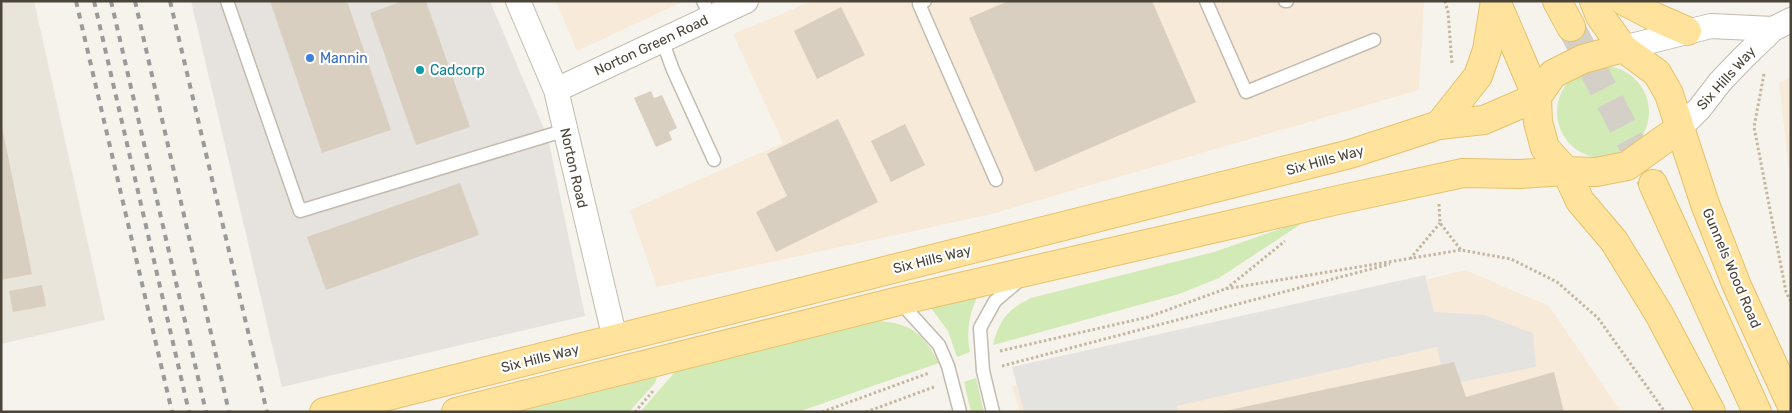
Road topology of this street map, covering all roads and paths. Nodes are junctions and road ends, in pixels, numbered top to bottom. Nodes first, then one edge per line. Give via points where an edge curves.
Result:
1 (227, 1) edge
2 (518, 1) edge
3 (746, 1) edge
4 (925, 1) edge
5 (1206, 1) edge
6 (1445, 1) edge
7 (1496, 1) edge
8 (1557, 1) edge
9 (1594, 1) edge
10 (1624, 1) edge
11 (707, 9) edge
12 (1782, 24) edge
13 (1571, 27) tunnel mouth
14 (1687, 31) junction
15 (662, 40) junction
16 (1374, 40) dead end
17 (1623, 48) junction
18 (1452, 68) dead end
19 (1764, 74) dead end
20 (556, 90) junction
21 (1537, 97) junction
22 (1439, 125) junction
23 (1680, 128) junction
24 (566, 130) junction
25 (714, 160) dead end
26 (1566, 171) junction
27 (996, 180) dead end
28 (1653, 184) tunnel mouth
29 (1439, 204) dead end
30 (1440, 223) junction
31 (1293, 235) dead end
32 (1461, 250) junction
33 (1410, 259) junction
34 (1032, 269) junction
35 (1225, 289) junction
36 (899, 301) junction
37 (1791, 302) edge
38 (615, 340) junction
39 (981, 355) junction
40 (948, 366) junction
41 (983, 371) junction
42 (952, 380) junction
43 (1791, 404) edge
44 (324, 412) edge
45 (456, 412) edge
46 (822, 412) edge
47 (866, 412) edge
48 (960, 412) edge
49 (994, 412) edge
50 (1665, 412) edge
51 (1711, 412) edge
52 (1757, 412) edge

1 - 24 lane via 300,211
2 - 20 street, Norton Road
3 - 11 street, Norton Green Road
4 - 27 lane via 919,4
5 - 16 lane via 1246,92
6 - 18 path
7 - 21 main road
7 - 22 main road via 1488,50 1478,76
8 - 13 main road
9 - 17 main road, Gunnels Wood Road via 1600,16
10 - 14 main road
11 - 15 street, Norton Green Road
12 - 14 street, Six Hills Way via 1711,26
12 - 23 street, Six Hills Way via 1720,82
14 - 17 street, Six Hills Way
15 - 20 street, Norton Green Road
15 - 25 lane
17 - 21 main road via 1583,59 1553,74
17 - 23 main road, Gunnels Wood Road via 1658,73
19 - 37 path via 1754,127 1786,292
20 - 24 street, Norton Road
21 - 22 main road, Six Hills Way via 1484,120
21 - 26 main road via 1538,122 1545,148
22 - 38 main road, Six Hills Way via 1350,154
23 - 26 main road via 1627,166 1596,172
23 - 43 main road, Gunnels Wood Road via 1705,204
24 - 38 street, Norton Road
26 - 34 main road via 1463,173
26 - 51 main road via 1580,201 1614,241 1659,314
28 - 52 main road
29 - 30 path
30 - 32 path
30 - 33 path
31 - 35 path
32 - 33 path
32 - 50 path via 1511,259 1556,282 1598,318
33 - 35 path
33 - 41 path
34 - 36 main road
34 - 39 lane via 995,301 980,328
35 - 39 path via 1148,317
36 - 40 lane via 939,345
36 - 45 main road
38 - 44 main road, Six Hills Way
39 - 41 lane
40 - 42 lane
40 - 46 path
41 - 49 lane
42 - 47 path
42 - 48 lane

